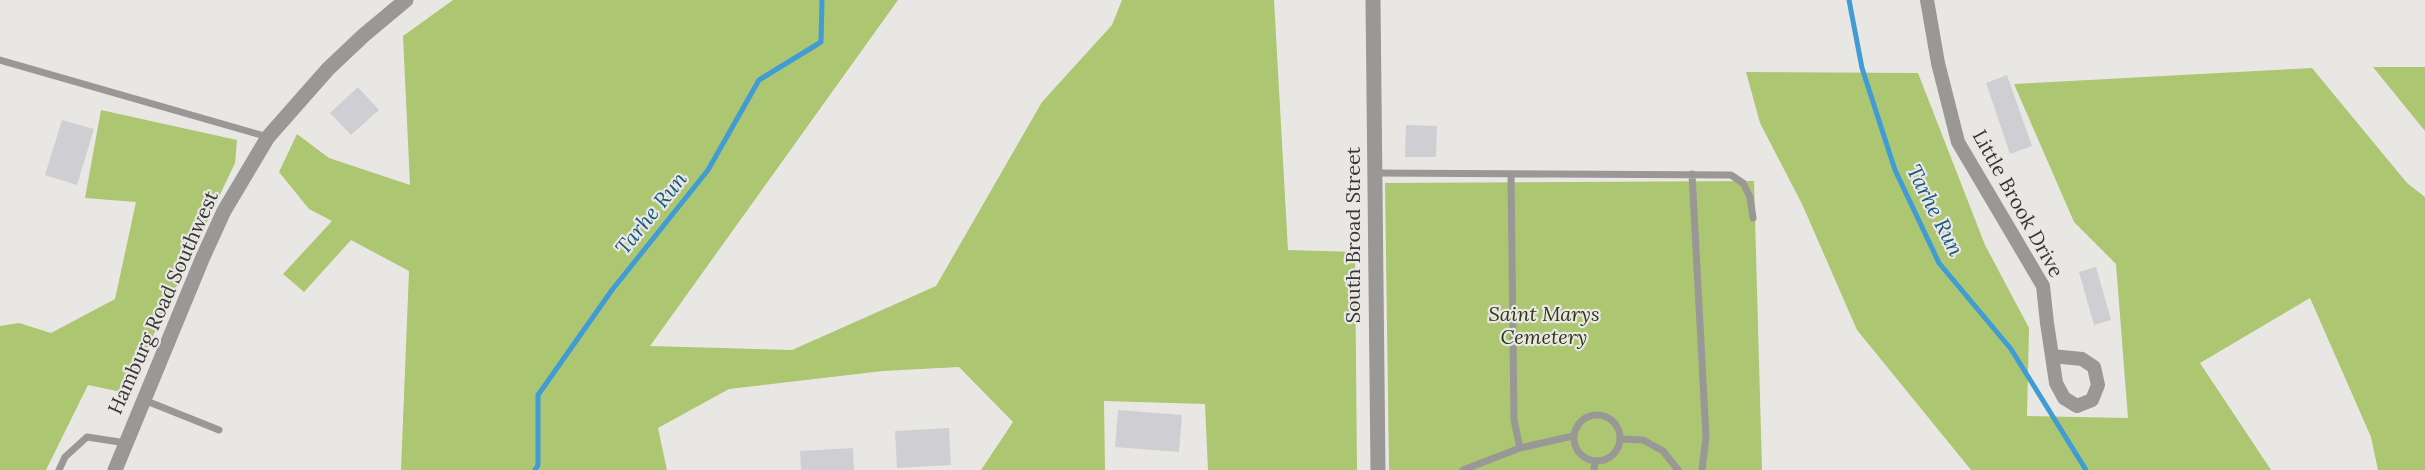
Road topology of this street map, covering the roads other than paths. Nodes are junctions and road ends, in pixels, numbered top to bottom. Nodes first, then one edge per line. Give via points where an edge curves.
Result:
1 (406, 0) edge
2 (1373, 0) edge
3 (1927, 0) edge
4 (0, 60) edge
5 (268, 137) junction
6 (1374, 173) junction
7 (1511, 174) junction
8 (1692, 174) junction
9 (1753, 218) dead end
10 (2052, 356) dead end
11 (144, 400) junction
12 (219, 430) dead end
13 (1573, 436) junction
14 (1620, 439) junction
15 (126, 443) junction
16 (1520, 448) junction
17 (1595, 461) junction
18 (59, 470) edge
19 (115, 470) edge
20 (1378, 470) edge
21 (1463, 470) edge
22 (1594, 470) edge
23 (1678, 470) edge
24 (1702, 470) edge

1 - 5 street, Hamburg Road Southwest via 328,69
2 - 6 street, South Broad Street
3 - 10 street, Little Brook Drive via 1958,142 2043,286
4 - 5 lane
5 - 11 street, Hamburg Road Southwest via 216,229
6 - 7 lane
6 - 20 street, South Broad Street
7 - 8 lane
7 - 16 lane via 1514,420
8 - 9 lane via 1731,175 1743,183 1750,196
8 - 24 lane via 1706,437
11 - 12 lane
11 - 15 street, Hamburg Road Southwest
13 - 14 lane via 1581,420 1598,415 1614,423
13 - 16 lane
13 - 17 lane via 1579,453
14 - 17 lane via 1612,455
14 - 23 lane via 1643,440 1663,450
15 - 18 lane via 87,437 65,458
15 - 19 street, Hamburg Road Southwest
16 - 21 lane
17 - 22 lane

